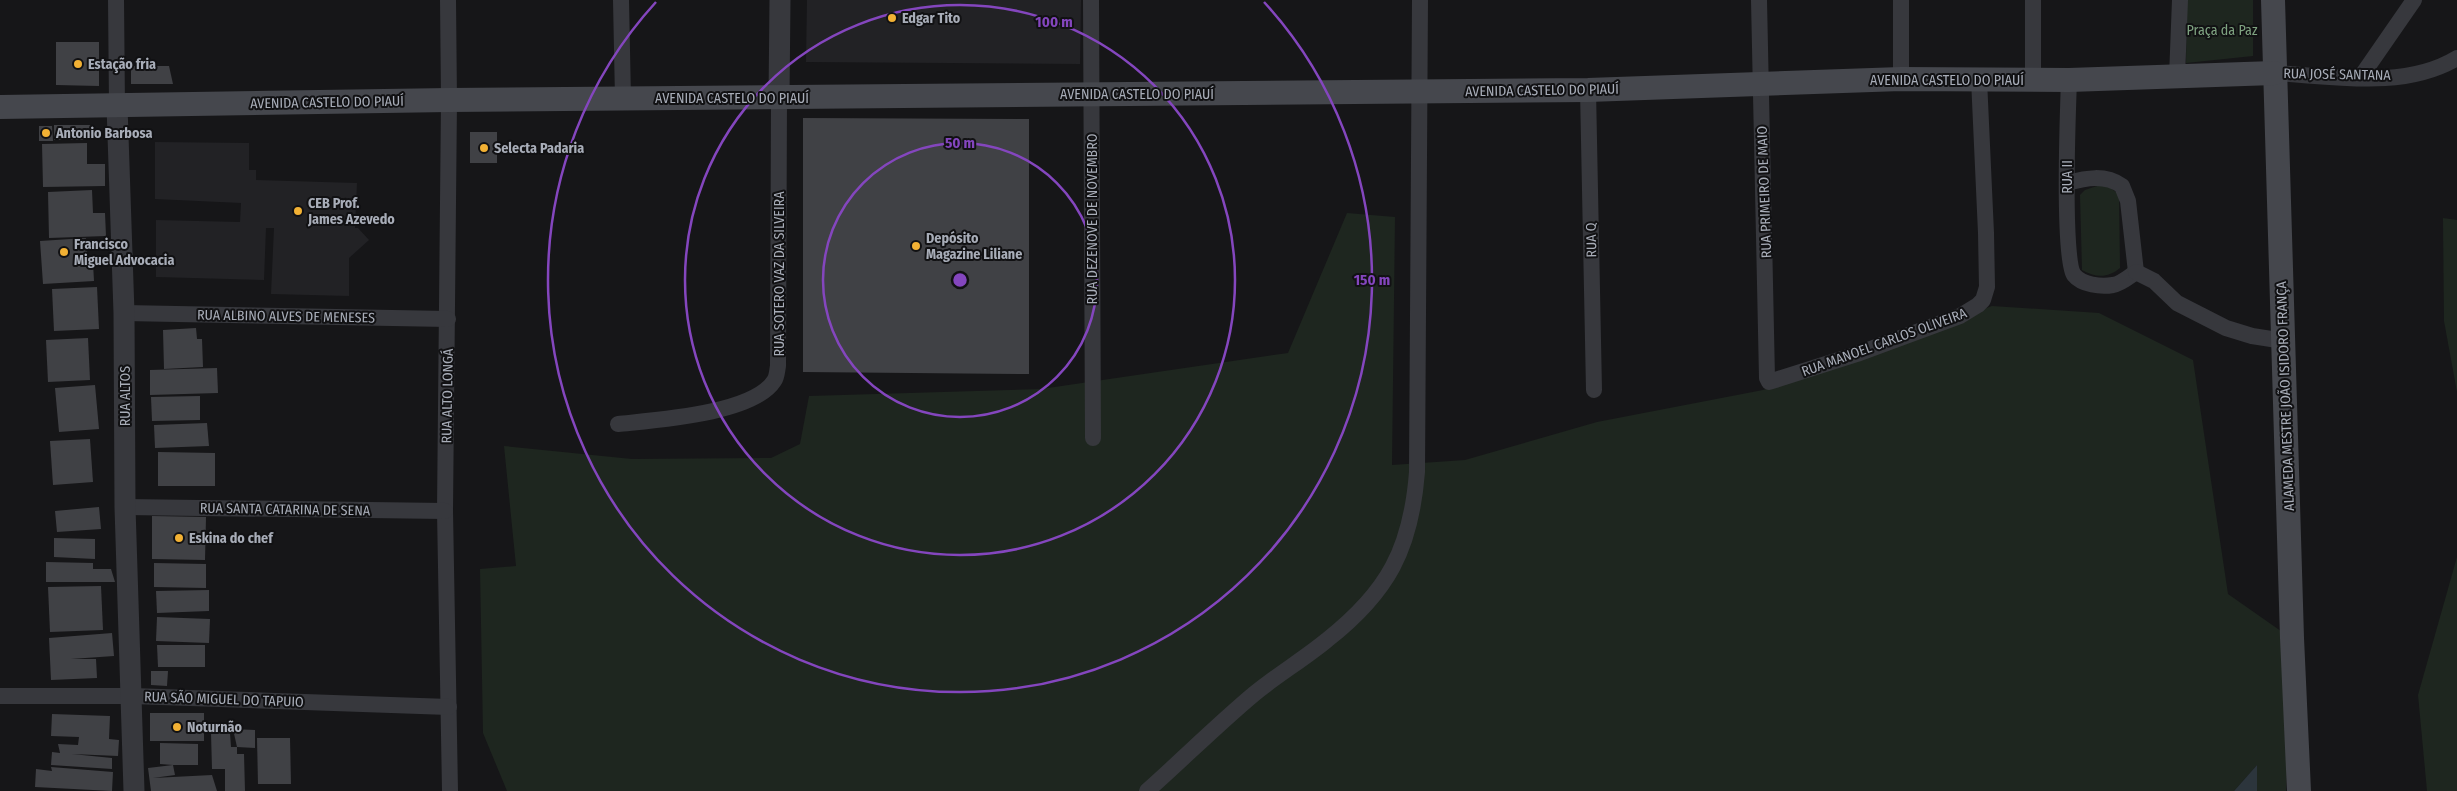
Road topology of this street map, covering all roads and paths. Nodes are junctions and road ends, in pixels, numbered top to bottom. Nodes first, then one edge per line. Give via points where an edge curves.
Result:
1 (116, 0) edge
2 (448, 0) edge
3 (621, 0) edge
4 (780, 0) edge
5 (1091, 0) edge
6 (1420, 0) edge
7 (1759, 0) edge
8 (1901, 0) edge
9 (2033, 0) edge
10 (2180, 0) edge
11 (2273, 0) edge
12 (2414, 0) edge
13 (2457, 58) edge
14 (2274, 73) junction
15 (2177, 77) junction
16 (2360, 78) junction
17 (1901, 79) junction
18 (1979, 79) junction
19 (2033, 80) junction
20 (2069, 80) junction
21 (1761, 84) junction
22 (1588, 90) junction
23 (1418, 92) junction
24 (1091, 94) junction
25 (779, 98) junction
26 (623, 99) junction
27 (449, 100) junction
28 (116, 106) junction
29 (0, 107) edge
30 (2067, 183) junction
31 (2136, 272) junction
32 (124, 313) junction
33 (448, 319) junction
34 (2284, 341) junction
35 (1769, 382) joint
36 (1594, 390) dead end
37 (618, 424) dead end
38 (1093, 438) dead end
39 (125, 507) junction
40 (445, 511) junction
41 (0, 696) edge
42 (132, 696) junction
43 (449, 707) junction
44 (134, 791) edge
45 (450, 791) edge
46 (1147, 791) edge
47 (2299, 791) edge

1 - 28 street, RUA ALTOS
2 - 27 street, RUA ALTO LONGÁ
3 - 26 street
4 - 25 street, RUA SOTERO VAZ DA SILVEIRA
5 - 24 street, RUA DEZENOVE DE NOVEMBRO
6 - 23 street
7 - 21 street, RUA PRIMEIRO DE MAIO
8 - 17 street
9 - 19 street
10 - 15 street
11 - 14 main road, ALAMEDA MESTRE JOÃO ISIDORO FRANÇA
12 - 16 street
13 - 16 street, RUA JOSÉ SANTANA via 2420,73
14 - 15 main road, AVENIDA CASTELO DO PIAUÍ
14 - 16 street, RUA JOSÉ SANTANA
14 - 34 main road, ALAMEDA MESTRE JOÃO ISIDORO FRANÇA
15 - 20 main road, AVENIDA CASTELO DO PIAUÍ
17 - 18 main road, AVENIDA CASTELO DO PIAUÍ
17 - 21 main road, AVENIDA CASTELO DO PIAUÍ
18 - 19 main road, AVENIDA CASTELO DO PIAUÍ
18 - 35 street, RUA MANOEL CARLOS OLIVEIRA via 1987,287 1983,300 1960,316
19 - 20 main road, AVENIDA CASTELO DO PIAUÍ
20 - 30 street, RUA II
21 - 22 main road, AVENIDA CASTELO DO PIAUÍ
21 - 35 street, RUA PRIMEIRO DE MAIO
22 - 23 main road, AVENIDA CASTELO DO PIAUÍ
22 - 36 street, RUA Q
23 - 24 main road, AVENIDA CASTELO DO PIAUÍ
23 - 46 street via 1417,472 1413,508 1400,553 1390,574 1353,618 1255,693
24 - 25 main road, AVENIDA CASTELO DO PIAUÍ
24 - 38 street, RUA DEZENOVE DE NOVEMBRO
25 - 26 main road, AVENIDA CASTELO DO PIAUÍ
25 - 37 street, RUA SOTERO VAZ DA SILVEIRA via 776,379 753,397 718,410
26 - 27 main road, AVENIDA CASTELO DO PIAUÍ
27 - 28 main road, AVENIDA CASTELO DO PIAUÍ
27 - 33 street, RUA ALTO LONGÁ
28 - 29 main road, AVENIDA CASTELO DO PIAUÍ
28 - 32 street, RUA ALTOS
30 - 31 street via 2105,178 2122,186 2128,202
30 - 31 street, RUA II via 2069,256 2073,273 2089,284 2115,286
31 - 34 street via 2154,281 2177,303 2226,328
32 - 33 street, RUA ALBINO ALVES DE MENESES
32 - 39 street, RUA ALTOS
33 - 40 street, RUA ALTO LONGÁ
34 - 47 main road, ALAMEDA MESTRE JOÃO ISIDORO FRANÇA
39 - 40 street, RUA SANTA CATARINA DE SENA
39 - 42 street, RUA ALTOS
40 - 43 street, RUA ALTO LONGÁ
41 - 42 street, RUA SÃO MIGUEL DO TAPUIO
42 - 43 street, RUA SÃO MIGUEL DO TAPUIO
42 - 44 street, RUA ALTOS
43 - 45 street, RUA ALTO LONGÁ

